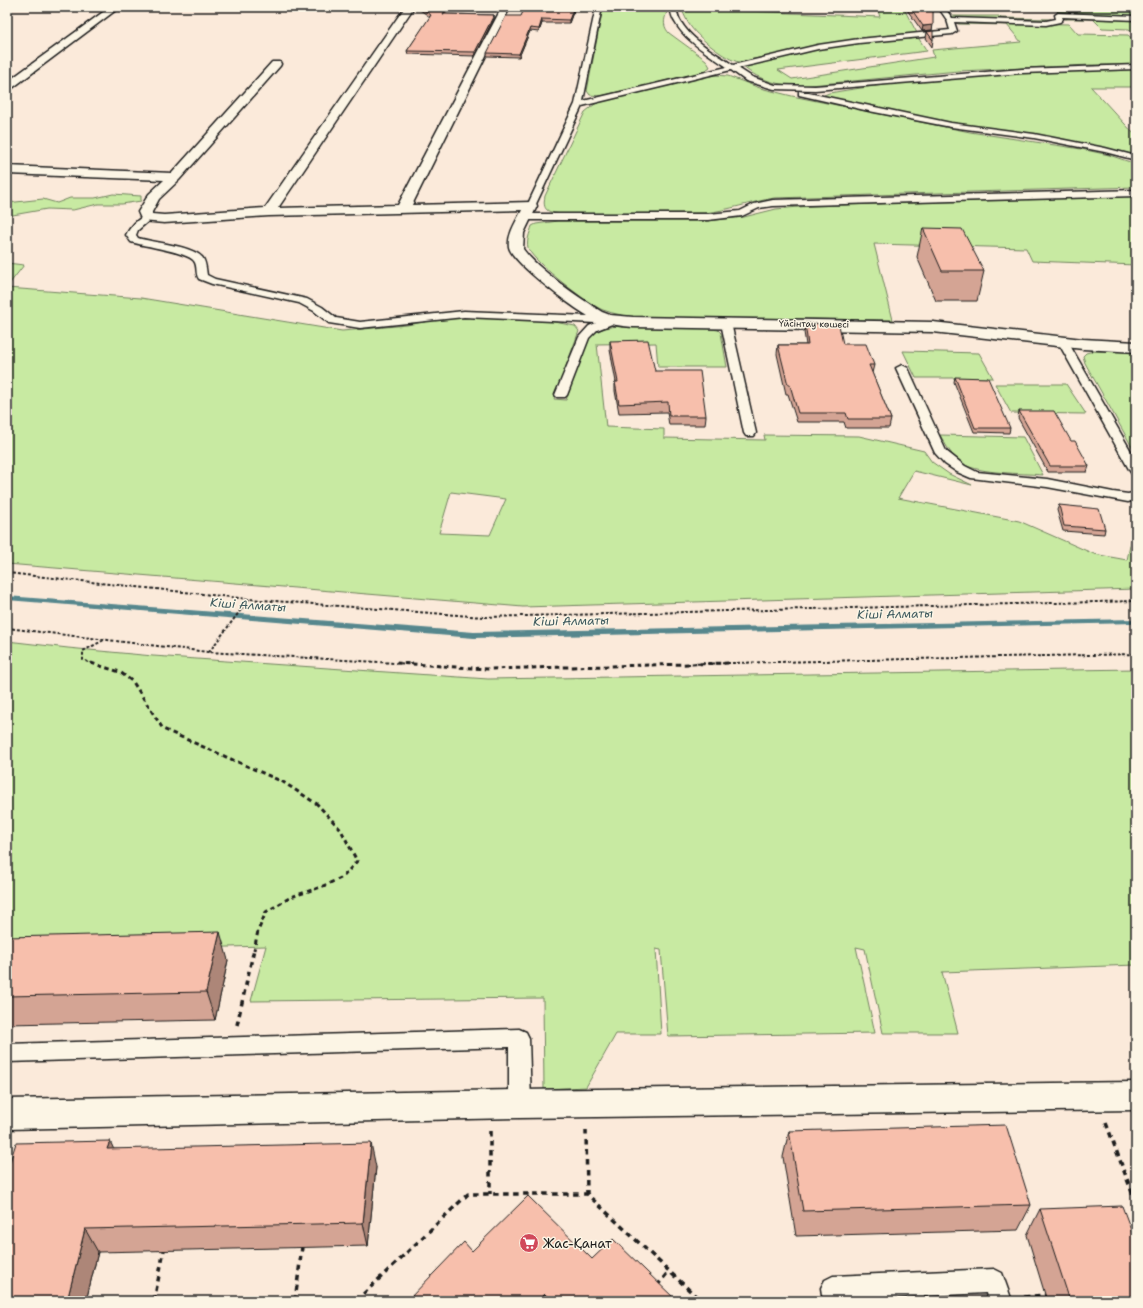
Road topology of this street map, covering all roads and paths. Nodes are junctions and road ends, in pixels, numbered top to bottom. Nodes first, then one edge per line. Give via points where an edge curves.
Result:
1 (116, 7) edge
2 (410, 7) edge
3 (506, 7) edge
4 (599, 7) edge
5 (673, 7) edge
6 (941, 7) edge
7 (1135, 18) edge
8 (950, 20) junction
9 (276, 64) dead end
10 (730, 67) junction
11 (1136, 67) edge
12 (774, 86) junction
13 (7, 87) edge
14 (579, 104) junction
15 (1136, 158) edge
16 (7, 170) edge
17 (175, 177) junction
18 (1136, 193) edge
19 (531, 206) junction
20 (403, 209) junction
21 (269, 212) junction
22 (526, 217) junction
23 (147, 218) junction
24 (613, 320) junction
25 (726, 323) junction
26 (1064, 342) junction
27 (1136, 347) edge
28 (902, 368) dead end
29 (561, 395) dead end
30 (750, 433) dead end
31 (1136, 472) edge
32 (1136, 496) edge
33 (7, 573) edge
34 (249, 599) junction
35 (1136, 601) edge
36 (7, 628) edge
37 (105, 640) junction
38 (209, 652) junction
39 (1136, 654) edge
40 (232, 1046) junction
41 (7, 1053) edge
42 (1136, 1096) edge
43 (1096, 1097) junction
44 (586, 1103) junction
45 (520, 1104) junction
46 (490, 1105) junction
47 (7, 1114) edge
48 (490, 1194) junction
49 (587, 1194) junction
50 (1136, 1203) edge
51 (302, 1247) edge
52 (164, 1250) edge
53 (669, 1271) junction
54 (652, 1292) edge
55 (154, 1301) edge
56 (295, 1301) edge
57 (356, 1301) edge
58 (701, 1301) edge
59 (836, 1301) edge
60 (1000, 1301) edge

1 - 13 street
2 - 21 street
3 - 20 street
4 - 14 lane
5 - 10 lane via 677,21 685,32
6 - 8 lane
7 - 8 lane via 1056,13 1060,19 1052,22
8 - 10 lane via 954,31 952,32 818,47
9 - 17 street
10 - 12 lane via 749,79
10 - 14 lane
11 - 12 lane via 1014,71 816,88
12 - 15 lane via 876,111 1041,138
14 - 19 lane
16 - 17 street
17 - 23 street via 154,197 145,212
18 - 22 lane via 774,203 742,212 708,217
19 - 20 street
19 - 22 street
20 - 21 street
21 - 23 street
22 - 24 street, Үйсінтау көшесі via 516,237 516,249 526,262 597,315
23 - 24 lane via 134,229 131,235 134,240 195,255 199,260 202,277 212,282 302,301 333,320 347,324 479,314 587,321
24 - 25 street, Үйсінтау көшесі
24 - 29 lane via 593,328 584,336
25 - 26 street, Үйсінтау көшесі via 933,327
25 - 30 lane
26 - 27 street, Үйсінтау көшесі
26 - 31 lane
28 - 32 lane via 941,453 961,469 975,475 1047,483 1128,498
33 - 34 path
34 - 35 path via 483,617
34 - 38 path
36 - 37 path
37 - 38 path
37 - 40 path via 83,651 83,660 120,672 133,682 163,729 283,782 317,804 341,830 357,861 343,877 291,897 266,912 258,931
38 - 39 path via 488,668
40 - 41 lane
40 - 45 lane via 519,1038
42 - 43 street
43 - 44 street
43 - 50 path
44 - 45 street
44 - 49 path
45 - 46 street
46 - 47 street
46 - 48 path
48 - 49 path
48 - 57 path via 468,1194
49 - 53 path
51 - 56 path
52 - 55 path
53 - 54 path
53 - 58 path
59 - 60 lane via 833,1288 994,1281

